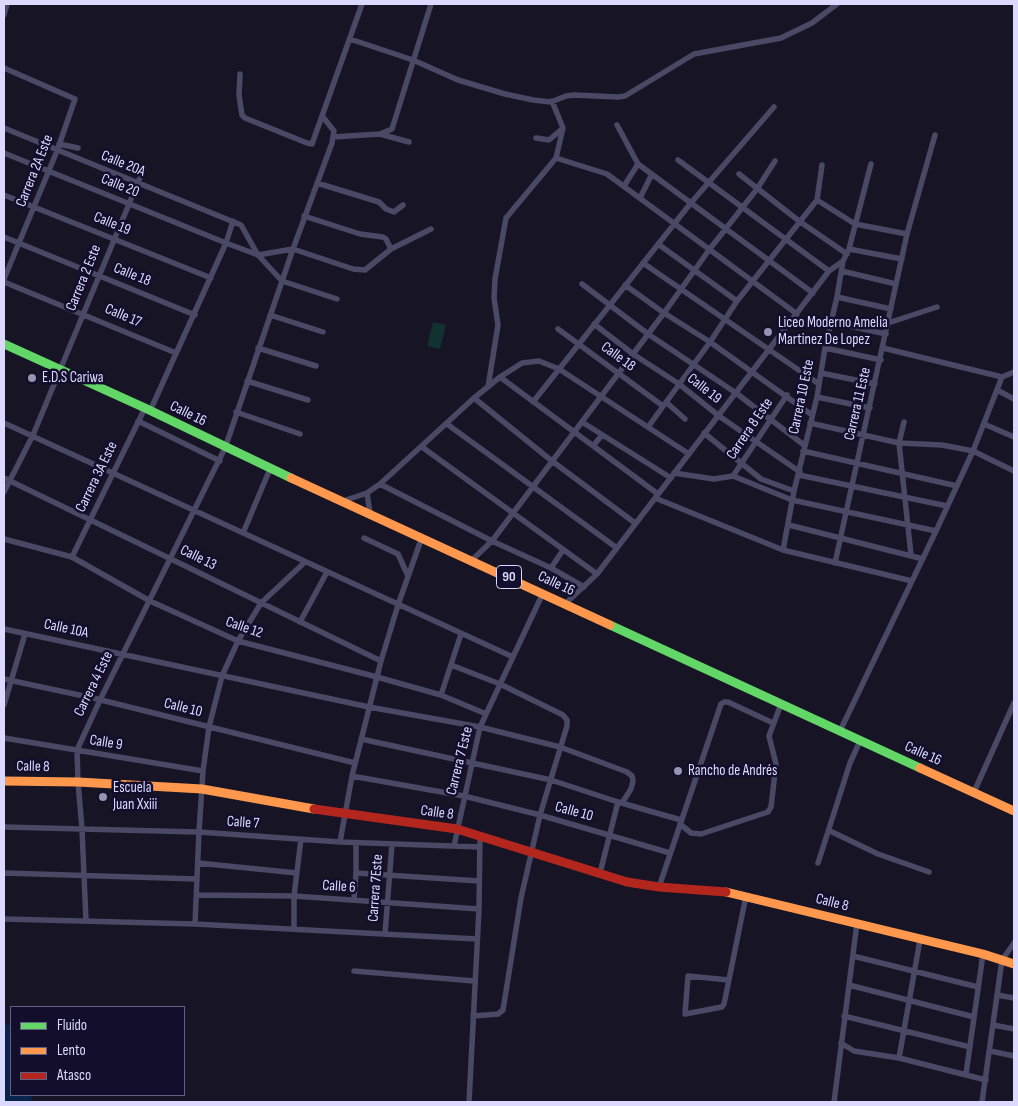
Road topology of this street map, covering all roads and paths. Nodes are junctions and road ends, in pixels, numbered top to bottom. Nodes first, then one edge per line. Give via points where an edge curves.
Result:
1 (7, 4) edge
2 (362, 4) edge
3 (431, 4) edge
4 (837, 4) edge
5 (4, 15) edge
6 (350, 39) junction
7 (413, 60) junction
8 (4, 68) edge
9 (240, 74) dead end
10 (552, 101) junction
11 (774, 107) dead end
12 (323, 116) junction
13 (617, 125) dead end
14 (4, 128) edge
15 (563, 128) junction
16 (380, 134) junction
17 (935, 135) dead end
18 (333, 136) junction
19 (536, 138) dead end
20 (409, 142) dead end
21 (59, 144) junction
22 (78, 148) dead end
23 (57, 151) junction
24 (4, 153) edge
25 (556, 158) junction
26 (678, 160) dead end
27 (775, 161) dead end
28 (638, 164) junction
29 (871, 164) dead end
30 (822, 165) dead end
31 (144, 168) dead end
32 (49, 171) junction
33 (652, 174) junction
34 (739, 174) dead end
35 (137, 183) junction
36 (317, 183) junction
37 (708, 183) junction
38 (624, 186) junction
39 (757, 189) junction
40 (4, 195) edge
41 (640, 198) junction
42 (817, 200) junction
43 (128, 203) junction
44 (690, 204) junction
45 (403, 205) dead end
46 (34, 207) junction
47 (742, 207) junction
48 (304, 216) junction
49 (799, 221) junction
50 (233, 222) junction
51 (674, 224) junction
52 (855, 224) junction
53 (431, 229) dead end
54 (725, 229) junction
55 (907, 234) junction
56 (4, 237) edge
57 (114, 238) junction
58 (786, 240) junction
59 (19, 243) junction
60 (226, 243) junction
61 (658, 244) junction
62 (292, 249) junction
63 (391, 249) junction
64 (709, 250) junction
65 (848, 252) junction
66 (258, 254) junction
67 (902, 258) junction
68 (770, 261) junction
69 (843, 261) junction
70 (643, 263) junction
71 (694, 271) junction
72 (842, 271) junction
73 (829, 272) junction
74 (99, 275) junction
75 (211, 278) junction
76 (4, 280) edge
77 (282, 281) junction
78 (754, 282) junction
79 (582, 284) dead end
80 (896, 284) junction
81 (624, 285) junction
82 (682, 290) junction
83 (813, 293) junction
84 (837, 297) junction
85 (337, 299) dead end
86 (737, 301) junction
87 (609, 306) junction
88 (937, 307) dead end
89 (891, 309) junction
90 (83, 313) junction
91 (664, 313) junction
92 (797, 314) junction
93 (195, 315) junction
94 (270, 315) junction
95 (724, 320) junction
96 (831, 322) junction
97 (888, 323) junction
98 (594, 324) junction
99 (558, 330) dead end
100 (324, 332) dead end
101 (648, 334) junction
102 (886, 334) junction
103 (710, 342) junction
104 (4, 344) edge
105 (578, 344) junction
106 (258, 348) junction
107 (824, 348) junction
108 (883, 348) junction
109 (770, 350) junction
110 (176, 352) junction
111 (633, 354) junction
112 (881, 360) junction
113 (694, 364) junction
114 (316, 366) dead end
115 (60, 369) junction
116 (559, 369) junction
117 (753, 372) junction
118 (1014, 372) edge
119 (618, 373) junction
120 (821, 373) junction
121 (500, 377) junction
122 (1002, 377) junction
123 (247, 381) junction
124 (679, 384) junction
125 (818, 384) junction
126 (875, 384) junction
127 (488, 387) junction
128 (997, 390) junction
129 (736, 393) junction
130 (787, 395) junction
131 (601, 396) junction
132 (817, 397) junction
133 (474, 398) junction
134 (1014, 399) edge
135 (308, 400) dead end
136 (533, 402) junction
137 (664, 404) junction
138 (870, 408) junction
139 (147, 410) junction
140 (236, 412) junction
141 (812, 415) junction
142 (719, 416) junction
143 (686, 419) dead end
144 (770, 420) junction
145 (138, 422) junction
146 (582, 422) junction
147 (904, 422) dead end
148 (4, 423) edge
149 (810, 423) junction
150 (447, 424) junction
151 (984, 424) junction
152 (648, 427) junction
153 (574, 432) junction
154 (704, 433) junction
155 (300, 434) dead end
156 (863, 434) junction
157 (33, 435) junction
158 (602, 435) junction
159 (1014, 437) edge
160 (755, 441) junction
161 (899, 443) junction
162 (593, 446) junction
163 (422, 447) junction
164 (225, 448) junction
165 (804, 448) junction
166 (973, 451) junction
167 (689, 454) junction
168 (220, 461) junction
169 (552, 461) junction
170 (857, 463) junction
171 (741, 464) junction
172 (270, 469) junction
173 (1014, 471) edge
174 (114, 473) junction
175 (799, 473) junction
176 (902, 473) junction
177 (672, 475) junction
178 (733, 476) junction
179 (7, 479) edge
180 (762, 479) junction
181 (380, 484) junction
182 (534, 486) junction
183 (758, 486) junction
184 (852, 486) junction
185 (957, 486) junction
186 (794, 490) junction
187 (4, 492) edge
188 (367, 493) junction
189 (657, 496) junction
190 (905, 498) junction
191 (792, 500) junction
192 (341, 501) junction
193 (947, 506) junction
194 (846, 510) junction
195 (195, 511) junction
196 (370, 514) junction
197 (513, 514) junction
198 (91, 519) junction
199 (635, 524) junction
200 (908, 524) junction
201 (789, 525) junction
202 (936, 531) junction
203 (244, 533) junction
204 (422, 537) junction
205 (364, 538) dead end
206 (840, 538) junction
207 (4, 539) edge
208 (492, 541) junction
209 (617, 548) junction
210 (562, 550) junction
211 (783, 550) junction
212 (911, 555) junction
213 (72, 557) junction
214 (171, 558) junction
215 (923, 559) junction
216 (472, 560) junction
217 (305, 562) junction
218 (836, 563) junction
219 (551, 568) junction
220 (327, 572) junction
221 (597, 574) junction
222 (408, 576) junction
223 (912, 582) junction
224 (584, 587) junction
225 (543, 593) junction
226 (150, 601) junction
227 (261, 602) junction
228 (566, 603) junction
229 (398, 605) junction
230 (300, 622) junction
231 (4, 629) edge
232 (25, 634) junction
233 (462, 634) junction
234 (238, 641) junction
235 (123, 654) junction
236 (513, 657) junction
237 (381, 661) junction
238 (451, 665) junction
239 (222, 676) junction
240 (377, 677) junction
241 (7, 680) edge
242 (500, 684) junction
243 (441, 695) junction
244 (100, 700) junction
245 (1014, 703) edge
246 (4, 705) edge
247 (369, 708) junction
248 (779, 709) junction
249 (486, 714) junction
250 (774, 721) junction
251 (209, 727) junction
252 (480, 727) junction
253 (840, 731) junction
254 (4, 738) edge
255 (361, 740) junction
256 (858, 745) junction
257 (560, 747) junction
258 (77, 750) junction
259 (356, 763) junction
260 (471, 763) junction
261 (203, 772) junction
262 (352, 776) junction
263 (551, 780) junction
264 (4, 781) edge
265 (78, 782) junction
266 (202, 789) junction
267 (974, 792) junction
268 (464, 796) junction
269 (620, 803) junction
270 (1014, 811) edge
271 (345, 814) junction
272 (540, 816) junction
273 (680, 822) junction
274 (4, 827) edge
275 (82, 829) junction
276 (457, 829) junction
277 (830, 831) junction
278 (199, 832) junction
279 (609, 834) junction
280 (480, 835) junction
281 (300, 839) junction
282 (340, 842) junction
283 (356, 843) junction
284 (392, 844) junction
285 (454, 846) junction
286 (480, 847) junction
287 (532, 852) junction
288 (670, 853) junction
289 (198, 863) junction
290 (818, 863) dead end
291 (928, 872) dead end
292 (4, 873) edge
293 (297, 873) junction
294 (356, 873) junction
295 (600, 873) junction
296 (390, 874) junction
297 (85, 875) junction
298 (198, 879) junction
299 (479, 881) junction
300 (659, 887) junction
301 (197, 895) junction
302 (294, 896) junction
303 (746, 896) junction
304 (354, 900) junction
305 (388, 902) junction
306 (479, 909) junction
307 (4, 919) edge
308 (86, 921) junction
309 (195, 924) junction
310 (857, 924) junction
311 (294, 928) junction
312 (385, 934) junction
313 (477, 939) junction
314 (920, 940) junction
315 (1014, 943) edge
316 (983, 954) junction
317 (853, 956) junction
318 (1002, 960) junction
319 (1014, 964) edge
320 (354, 971) dead end
321 (913, 971) junction
322 (728, 980) junction
323 (474, 981) junction
324 (849, 985) junction
325 (978, 987) junction
326 (997, 995) junction
327 (1014, 998) edge
328 (908, 999) junction
329 (473, 1016) junction
330 (844, 1016) junction
331 (974, 1017) junction
332 (993, 1025) junction
333 (1014, 1029) edge
334 (904, 1030) junction
335 (841, 1043) junction
336 (970, 1047) junction
337 (990, 1051) junction
338 (1014, 1056) edge
339 (900, 1058) junction
340 (966, 1074) junction
341 (986, 1080) junction
342 (469, 1102) edge
343 (834, 1102) edge
344 (982, 1102) edge

1 - 5 street
2 - 6 street
3 - 7 street
4 - 10 street via 812,23 781,38 694,54 625,96 574,95
6 - 7 street
6 - 12 street
7 - 10 street via 458,80 505,94
7 - 16 street via 392,129
8 - 21 street, Carrera 2A Este via 75,99
9 - 12 street via 239,96 245,118 312,144
10 - 15 street
11 - 37 street
12 - 18 street via 334,131
13 - 28 street
14 - 23 street, Calle 20A
15 - 19 street via 550,140
15 - 25 street
16 - 18 street
16 - 20 street
17 - 55 street, Carrera 11 Este
18 - 36 street, Carrera 4 Este
21 - 22 street
21 - 23 street, Carrera 2A Este
23 - 32 street, Carrera 2A Este
23 - 35 street, Calle 20A
24 - 32 street, Calle 20
25 - 38 street via 607,174
25 - 127 street via 506,218 495,279 498,325
26 - 37 street
27 - 39 street
28 - 33 street
28 - 38 street
29 - 52 street, Carrera 10 Este
30 - 42 street
31 - 35 street, Carrera 2 Este
32 - 43 street, Calle 20
32 - 46 street, Carrera 2A Este
33 - 41 street
33 - 44 street
34 - 39 street
35 - 43 street, Carrera 2 Este
35 - 50 street, Calle 20A
36 - 45 street via 378,202 394,212
36 - 48 street, Carrera 4 Este
37 - 44 street
37 - 47 street
38 - 41 street
39 - 47 street
39 - 49 street
40 - 46 street, Calle 19
41 - 51 street
42 - 49 street
42 - 52 street
43 - 57 street, Carrera 2 Este
43 - 60 street, Calle 20
44 - 51 street
44 - 54 street
46 - 57 street, Calle 19
46 - 59 street, Carrera 2A Este
47 - 54 street
47 - 58 street
48 - 62 street, Carrera 4 Este
48 - 63 street via 360,234 383,237
49 - 58 street
49 - 65 street
50 - 60 street, Carrera 3A Este
50 - 66 street via 243,227
51 - 61 street
51 - 64 street
52 - 55 street
52 - 65 street, Carrera 10 Este
53 - 63 street
54 - 64 street
54 - 68 street
55 - 67 street, Carrera 11 Este
56 - 59 street, Calle 18
57 - 74 street, Carrera 2 Este
57 - 75 street, Calle 19
58 - 68 street
58 - 73 street
59 - 74 street, Calle 18
59 - 76 street, Carrera 2A Este
60 - 66 street, Calle 20
60 - 75 street, Carrera 3A Este
61 - 70 street
61 - 71 street
62 - 63 street via 359,270 365,270
62 - 66 street
62 - 77 street, Carrera 4 Este
64 - 71 street
64 - 78 street
65 - 67 street
65 - 69 street, Carrera 10 Este
66 - 77 street
67 - 80 street, Carrera 11 Este
68 - 78 street
68 - 83 street
69 - 72 street, Carrera 10 Este
69 - 73 street
70 - 81 street
70 - 82 street
71 - 82 street
71 - 86 street
72 - 80 street
72 - 84 street, Carrera 10 Este
73 - 83 street
74 - 90 street, Carrera 2 Este
74 - 93 street, Calle 18
75 - 93 street, Carrera 3A Este
76 - 90 street, Calle 17
77 - 85 street
77 - 94 street, Carrera 4 Este
78 - 86 street
78 - 92 street
79 - 87 street
80 - 89 street, Carrera 11 Este
81 - 87 street
81 - 91 street
82 - 91 street
82 - 95 street
83 - 92 street
84 - 89 street
84 - 96 street, Carrera 10 Este
86 - 95 street
87 - 98 street
87 - 101 street
88 - 97 street
89 - 97 street, Carrera 11 Este
90 - 110 street, Calle 17
90 - 115 street, Carrera 2 Este
91 - 101 street
91 - 103 street
92 - 109 street
93 - 110 street, Carrera 3A Este
94 - 100 street
94 - 106 street, Carrera 4 Este
95 - 103 street
95 - 109 street
96 - 102 street
96 - 107 street, Carrera 10 Este
97 - 102 street, Carrera 11 Este
98 - 105 street
98 - 111 street, Calle 19
99 - 105 street, Calle 18
101 - 111 street
101 - 113 street
102 - 108 street, Carrera 11 Este
103 - 113 street
103 - 117 street
104 - 115 main road, Calle 16 / 90
105 - 116 street
105 - 119 street, Calle 18
106 - 114 street
106 - 123 street, Carrera 4 Este
107 - 112 street
107 - 120 street, Carrera 10 Este
108 - 112 street, Carrera 11 Este
108 - 122 street
109 - 117 street
109 - 125 street
110 - 139 street, Carrera 3A Este
111 - 119 street
111 - 124 street, Calle 19
112 - 126 street, Carrera 11 Este
113 - 124 street
113 - 129 street
115 - 139 main road, Calle 16 / 90
115 - 157 street, Carrera 2 Este
116 - 121 street via 539,361 522,363
116 - 131 street
116 - 136 street
117 - 129 street
117 - 130 street
118 - 122 street
119 - 131 street
119 - 137 street, Calle 18
120 - 125 street, Carrera 10 Este
120 - 126 street
121 - 127 street
121 - 136 street
122 - 128 street
123 - 135 street
123 - 140 street, Carrera 4 Este
124 - 137 street
124 - 142 street, Calle 19
125 - 132 street, Carrera 10 Este
126 - 138 street, Carrera 11 Este
127 - 133 street
128 - 134 street
128 - 151 street
129 - 142 street
129 - 144 street
130 - 141 street
130 - 144 street, Carrera 8 Este
131 - 146 street
131 - 152 street
132 - 138 street
132 - 141 street, Carrera 10 Este
133 - 150 street
133 - 169 street
136 - 153 street
137 - 143 street, Calle 18
137 - 152 street
138 - 156 street, Carrera 11 Este
139 - 145 street, Carrera 3A Este
139 - 164 main road, Calle 16 / 90
140 - 155 street
140 - 164 street, Carrera 4 Este
141 - 149 street, Carrera 10 Este
142 - 154 street
142 - 160 street, Calle 19
144 - 160 street, Carrera 8 Este
144 - 165 street
145 - 168 street
145 - 174 street, Carrera 3A Este
146 - 153 street
146 - 158 street
147 - 161 street
148 - 157 street
149 - 156 street
149 - 165 street, Carrera 10 Este
150 - 163 street
150 - 182 street
151 - 159 street
151 - 166 street
152 - 167 street
153 - 162 street
153 - 169 street
154 - 167 street
154 - 171 street
156 - 161 street
156 - 170 street, Carrera 11 Este
157 - 174 street
157 - 179 street, Carrera 2 Este
158 - 162 street
158 - 177 street
160 - 171 street, Carrera 8 Este
160 - 175 street, Calle 19
161 - 166 street via 942,445
161 - 176 street
162 - 189 street
163 - 181 street
163 - 197 street
164 - 168 street, Carrera 4 Este
164 - 172 main road, Calle 16 / 90
165 - 170 street
165 - 175 street, Carrera 10 Este
166 - 173 street
166 - 185 street
167 - 177 street
168 - 195 street, Carrera 4 Este
169 - 182 street
169 - 199 street
170 - 176 street
170 - 184 street, Carrera 11 Este
171 - 178 street, Carrera 8 Este
171 - 180 street
172 - 192 main road, Calle 16 / 90
172 - 203 street
174 - 195 street
174 - 198 street, Carrera 3A Este
175 - 184 street, Calle 19
175 - 186 street, Carrera 10 Este
176 - 185 street
176 - 190 street
177 - 178 street via 714,479
177 - 189 street
178 - 183 street
179 - 187 street, Carrera 2 Este
179 - 198 street, Calle 13
180 - 183 street
180 - 186 street
181 - 188 street
181 - 208 street
182 - 197 street
182 - 209 street
183 - 191 street
184 - 190 street, Calle 19
184 - 194 street, Carrera 11 Este
185 - 193 street
186 - 191 street, Carrera 10 Este
188 - 192 street
188 - 196 street
189 - 199 street
189 - 211 street
190 - 193 street, Calle 19
190 - 200 street
191 - 194 street
191 - 201 street, Carrera 10 Este
192 - 196 main road, Calle 16 / 90
193 - 202 street
194 - 200 street
194 - 206 street, Carrera 11 Este
195 - 203 street
195 - 214 street, Carrera 4 Este
196 - 204 main road, Calle 16 / 90
197 - 208 street
197 - 210 street
198 - 213 street, Carrera 3A Este
198 - 214 street, Calle 13
199 - 209 street
200 - 202 street
200 - 212 street
201 - 206 street
201 - 211 street, Carrera 10 Este
202 - 215 street
203 - 217 street
204 - 216 main road, Calle 16 / 90
204 - 222 street
205 - 222 street via 398,554
206 - 212 street
206 - 218 street, Carrera 11 Este
207 - 213 street, Calle 12
208 - 216 street
208 - 219 street
209 - 221 street
210 - 219 street
210 - 221 street
211 - 218 street
212 - 215 street
213 - 226 street, Calle 12
214 - 226 street, Carrera 4 Este
214 - 227 street, Calle 13
215 - 223 street
216 - 225 main road, Calle 16 / 90
217 - 220 street
217 - 227 street
218 - 223 street
219 - 224 street
220 - 229 street
220 - 230 street
221 - 224 street
222 - 229 street
223 - 253 street
224 - 228 street
225 - 228 main road, Calle 16 / 90
225 - 236 street, Carrera 7 Este
226 - 234 street, Calle 12
226 - 235 street, Carrera 4 Este
227 - 230 street, Calle 13
227 - 234 street
228 - 248 main road, Calle 16 / 90
229 - 233 street
229 - 237 street
230 - 237 street, Calle 13
231 - 232 street, Calle 10A
232 - 235 street, Calle 10A
232 - 241 street
233 - 236 street
233 - 238 street
234 - 239 street
234 - 240 street, Calle 12
235 - 239 street, Calle 10A
235 - 244 street, Carrera 4 Este
236 - 242 street, Carrera 7 Este
237 - 240 street
238 - 242 street
238 - 243 street
239 - 247 street, Calle 10A
239 - 251 street
240 - 243 street, Calle 12
240 - 247 street
241 - 244 street, Calle 10
241 - 246 street
242 - 249 street, Carrera 7 Este
242 - 257 street via 563,715 567,726
243 - 249 street, Calle 12
244 - 251 street, Calle 10
244 - 258 street, Carrera 4 Este
245 - 267 street
247 - 252 street, Calle 10A
247 - 255 street
248 - 250 street
248 - 253 main road, Calle 16 / 90
249 - 252 street, Carrera 7 Este
250 - 273 street via 728,702 721,704
250 - 273 street via 769,739 776,764 768,812 701,834 691,833
251 - 259 street, Calle 10
251 - 261 street
252 - 257 street, Calle 10A
252 - 260 street, Carrera 7 Este
253 - 256 main road, Calle 16 / 90
254 - 258 street, Calle 9
255 - 259 street
255 - 260 street
256 - 267 main road, Calle 16 / 90
256 - 277 street
257 - 263 street
257 - 269 street, Calle 10A via 632,776 631,788
258 - 261 street, Calle 9
258 - 265 street, Carrera 4 Este
259 - 262 street
260 - 263 street
260 - 268 street, Carrera 7 Este
261 - 266 street
262 - 268 street, Calle 10
262 - 271 street
263 - 269 street
263 - 272 street
264 - 265 main road, Calle 8
265 - 266 main road, Calle 8
265 - 275 street, Carrera 4 Este
266 - 271 main road, Calle 8
266 - 278 street
267 - 270 main road, Calle 16 / 90
268 - 272 street, Calle 10
268 - 276 street, Carrera 7 Este
269 - 273 street
269 - 279 street
271 - 276 main road, Calle 8
271 - 282 street
272 - 279 street, Calle 10
272 - 287 street
273 - 288 street
274 - 275 street, Calle 7
275 - 278 street, Calle 7
275 - 297 street, Carrera 4 Este
276 - 280 main road, Calle 8
276 - 285 street, Carrera 7 Este
277 - 290 street
277 - 291 street via 878,854
278 - 281 street, Calle 7
278 - 289 street
279 - 288 street, Calle 10
279 - 295 street
280 - 286 street
280 - 287 main road, Calle 8
281 - 282 street, Calle 7
281 - 293 street
282 - 283 street, Calle 7
283 - 284 street, Calle 7
283 - 294 street
284 - 285 street, Calle 7
284 - 296 street, Carrera 7Este
285 - 286 street, Calle 7
286 - 299 street
287 - 295 main road, Calle 8
287 - 329 street via 521,898 503,1010 498,1014
288 - 300 street
289 - 293 street
289 - 298 street
292 - 297 street
293 - 302 street
294 - 296 street
294 - 304 street
295 - 300 main road, Calle 8 via 627,882
296 - 299 street
296 - 305 street, Carrera 7Este
297 - 298 street
297 - 308 street, Carrera 4 Este
298 - 301 street
299 - 306 street
300 - 303 main road, Calle 8 via 716,890
301 - 302 street, Calle 6
301 - 309 street
302 - 304 street, Calle 6
302 - 311 street
303 - 310 main road, Calle 8
303 - 322 street
304 - 305 street, Calle 6
305 - 306 street, Calle 6
305 - 312 street, Carrera 7Este
306 - 313 street
307 - 308 street
308 - 309 street
309 - 311 street
310 - 314 main road, Calle 8
310 - 317 street
311 - 312 street
312 - 313 street
313 - 323 street
314 - 316 main road, Calle 8
314 - 321 street
315 - 318 street
316 - 318 main road, Calle 8
316 - 325 street
317 - 321 street
317 - 324 street
318 - 319 main road, Calle 8
318 - 326 street
320 - 323 street
321 - 325 street
321 - 328 street
322 - 322 street via 688,976 684,1014 721,1008
323 - 329 street
324 - 328 street
324 - 330 street
325 - 331 street
326 - 327 street
326 - 332 street
328 - 331 street
328 - 334 street
329 - 342 street
330 - 334 street
330 - 335 street
331 - 336 street
332 - 333 street
332 - 337 street
334 - 336 street
334 - 339 street
335 - 339 street via 858,1052
335 - 343 street
336 - 340 street
337 - 338 street
337 - 341 street
339 - 340 street
340 - 341 street
341 - 344 street

